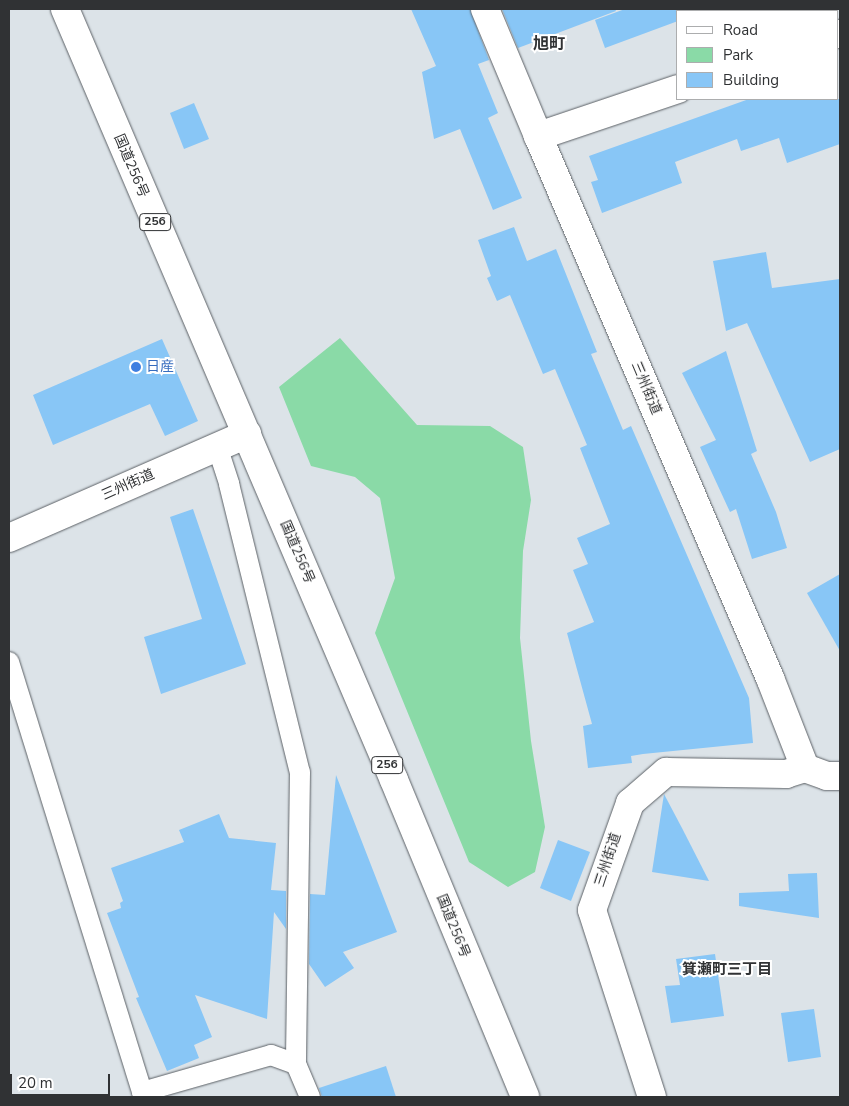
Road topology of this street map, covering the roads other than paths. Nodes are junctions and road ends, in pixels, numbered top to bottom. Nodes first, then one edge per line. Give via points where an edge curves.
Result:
1 (65, 9) edge
2 (485, 9) edge
3 (676, 90) edge
4 (538, 136) junction
5 (246, 434) junction
6 (217, 446) junction
7 (9, 538) edge
8 (9, 662) edge
9 (805, 768) junction
10 (840, 776) edge
11 (296, 1064) junction
12 (143, 1095) edge
13 (310, 1097) edge
14 (525, 1097) edge
15 (652, 1097) edge

1 - 5 main road, 国道256号 / 256
2 - 4 main road, 三州街道
3 - 4 main road
4 - 9 main road, 三州街道 via 770,678
5 - 6 main road, 三州街道
5 - 14 main road, 国道256号 / 256
6 - 7 main road, 三州街道
6 - 11 lane via 300,772
8 - 12 lane
9 - 10 main road via 827,776
9 - 15 main road, 三州街道 via 786,774 666,772 630,803 592,910
11 - 12 lane via 271,1055
11 - 13 lane

